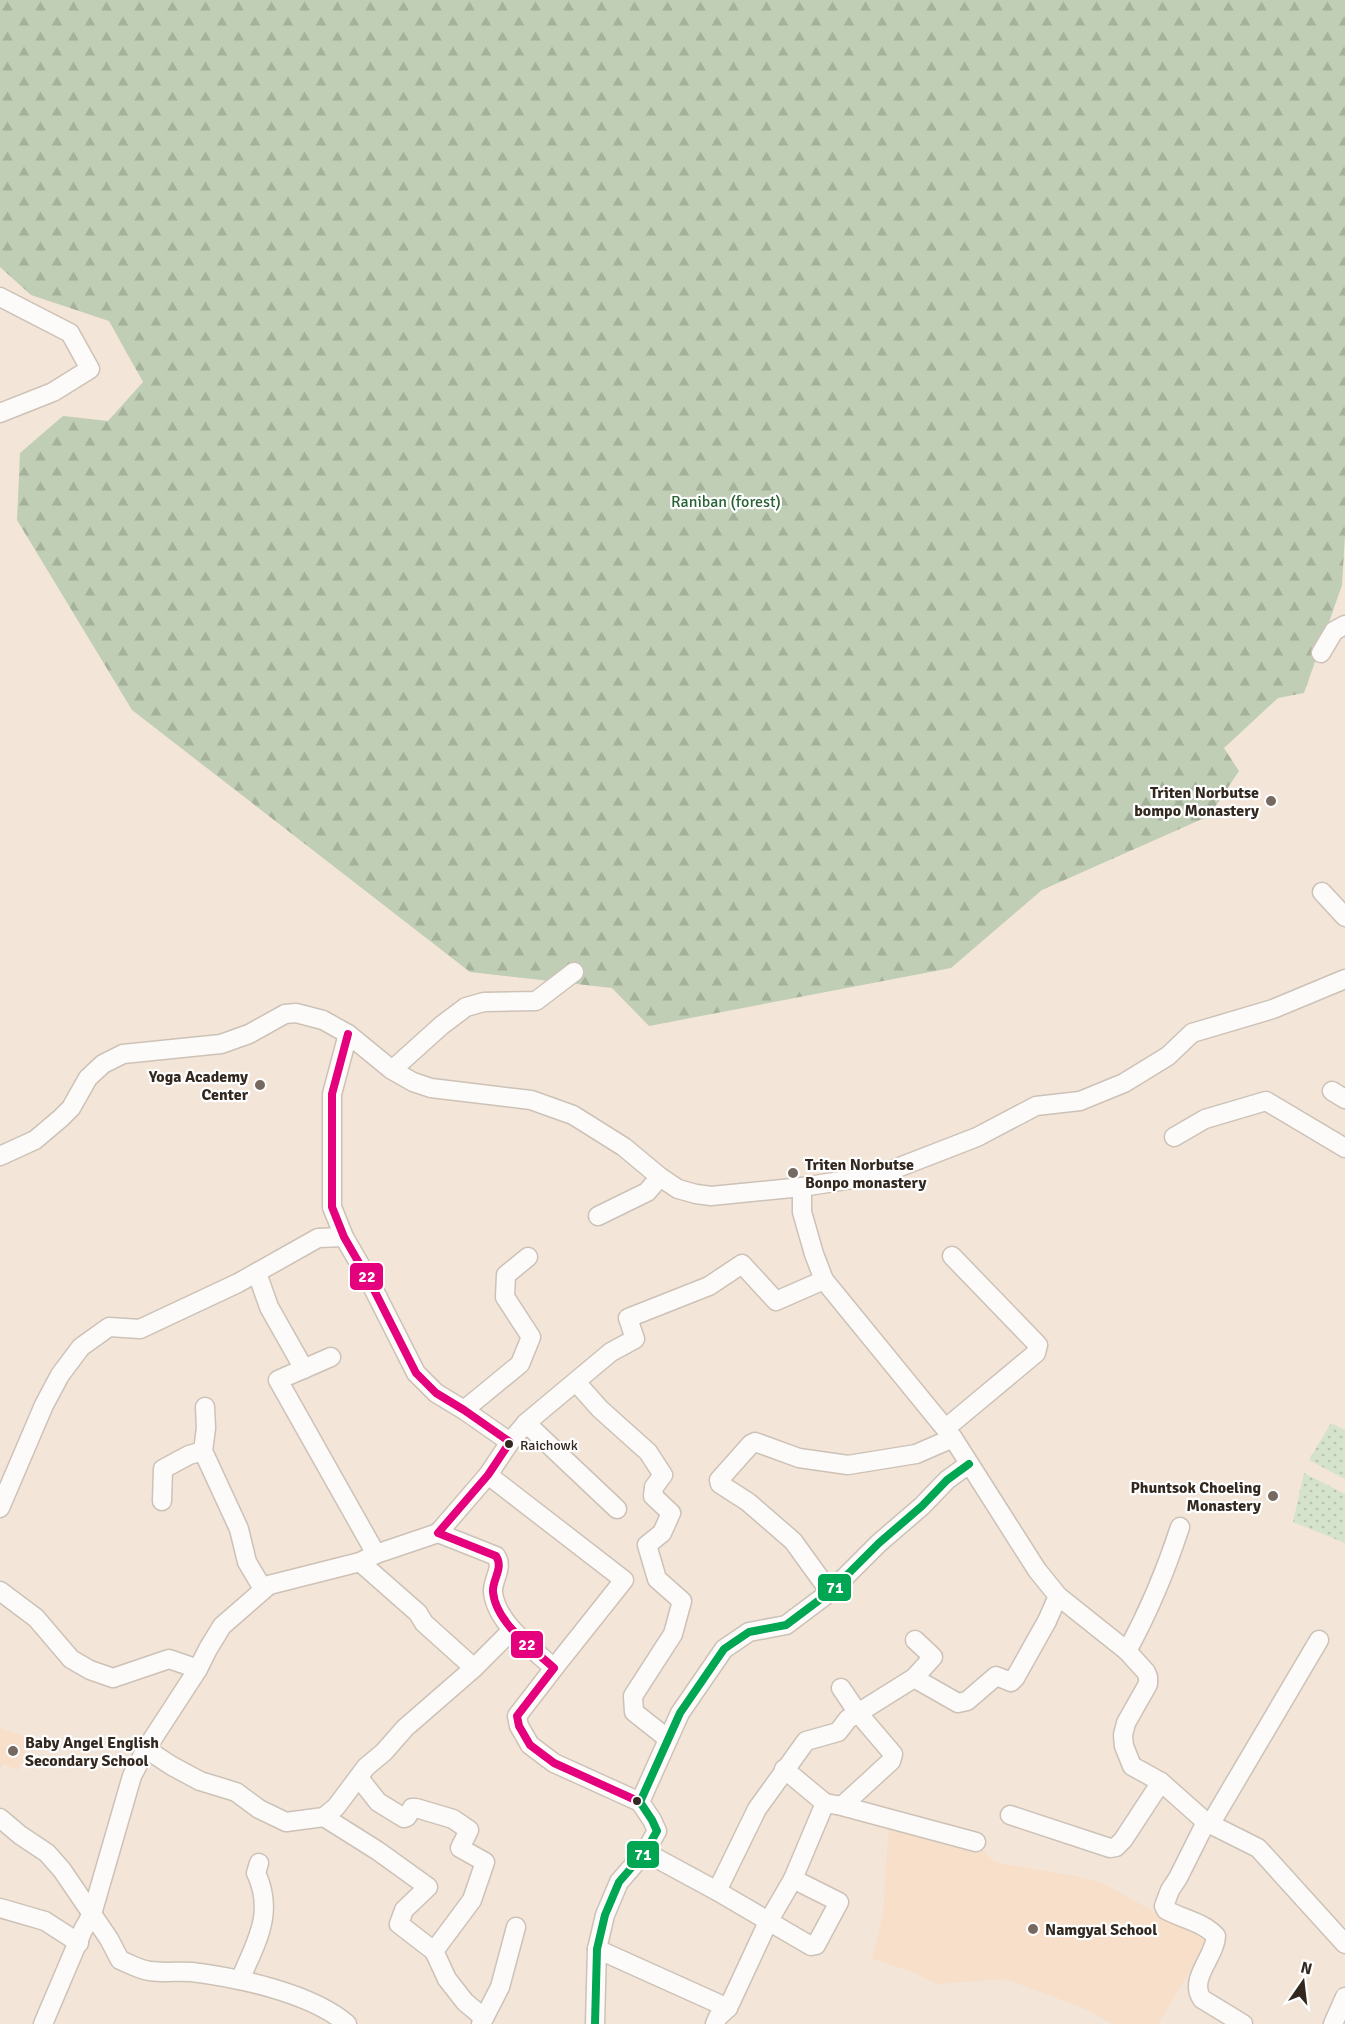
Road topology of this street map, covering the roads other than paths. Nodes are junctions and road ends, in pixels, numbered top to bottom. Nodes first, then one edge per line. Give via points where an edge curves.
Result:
1 (0, 297) edge
2 (0, 413) edge
3 (1345, 625) edge
4 (1321, 653) dead end
5 (1322, 892) dead end
6 (1345, 917) edge
7 (574, 972) dead end
8 (1345, 979) edge
9 (348, 1034) junction
10 (392, 1070) junction
11 (1174, 1137) dead end
12 (1345, 1148) edge
13 (0, 1156) edge
14 (660, 1177) junction
15 (802, 1187) junction
16 (598, 1216) dead end
17 (344, 1237) junction
18 (952, 1256) dead end
19 (528, 1257) dead end
20 (257, 1273) junction
21 (824, 1280) junction
22 (331, 1357) dead end
23 (304, 1369) junction
24 (576, 1382) junction
25 (205, 1407) dead end
26 (464, 1410) junction
27 (526, 1423) junction
28 (950, 1433) junction
29 (510, 1442) junction
30 (203, 1451) junction
31 (969, 1464) junction
32 (488, 1475) junction
33 (162, 1501) dead end
34 (0, 1508) edge
35 (617, 1509) dead end
36 (1180, 1527) dead end
37 (438, 1533) junction
38 (376, 1554) junction
39 (360, 1562) junction
40 (263, 1588) junction
41 (0, 1592) edge
42 (830, 1592) junction
43 (1058, 1596) junction
44 (512, 1630) junction
45 (915, 1640) dead end
46 (1319, 1640) dead end
47 (1127, 1651) junction
48 (474, 1668) junction
49 (554, 1668) junction
50 (198, 1669) junction
51 (914, 1678) junction
52 (841, 1688) dead end
53 (858, 1713) junction
54 (668, 1739) junction
55 (146, 1749) junction
56 (784, 1769) junction
57 (358, 1778) junction
58 (1161, 1782) junction
59 (640, 1802) junction
60 (833, 1805) junction
61 (1010, 1815) dead end
62 (324, 1817) junction
63 (0, 1818) edge
64 (1208, 1823) junction
65 (976, 1842) dead end
66 (645, 1852) junction
67 (259, 1863) dead end
68 (793, 1878) junction
69 (717, 1890) junction
70 (0, 1908) edge
71 (92, 1914) junction
72 (768, 1922) junction
73 (516, 1927) dead end
74 (79, 1943) junction
75 (1345, 1944) edge
76 (597, 1949) junction
77 (434, 1951) junction
78 (240, 1980) junction
79 (1345, 1997) edge
80 (728, 2008) junction
81 (483, 2021) edge
82 (341, 2022) edge
83 (44, 2024) edge
84 (595, 2024) edge
85 (715, 2024) edge
86 (1243, 2024) edge
87 (1334, 2024) edge

1 - 2 street via 70,333 90,369 53,392
3 - 4 street via 1334,631
5 - 6 street
7 - 10 street via 536,1001 484,1002 466,1007
8 - 15 street via 1273,1009 1192,1033 1168,1056 1133,1078 1080,1101 1036,1106 977,1137 879,1174
9 - 10 street
9 - 13 street via 307,1014 285,1014 221,1044 123,1054 103,1064 88,1078 70,1107 35,1140
9 - 17 street via 332,1094 332,1207
10 - 14 street via 431,1088 531,1100 573,1114 624,1147
11 - 12 street via 1205,1119 1266,1101
14 - 15 street via 678,1189 711,1196
14 - 16 street via 647,1192
15 - 21 street via 802,1212
17 - 20 street via 318,1238
17 - 26 street via 416,1372 436,1393
18 - 28 street via 1038,1345 1036,1353
19 - 26 street via 506,1275 505,1297 531,1337 520,1364
20 - 23 street via 270,1307
20 - 34 street via 140,1329 109,1327 81,1347 44,1405
21 - 24 street via 776,1301 742,1264 709,1286 628,1318 635,1339 611,1352
21 - 28 street
22 - 23 street
23 - 38 street via 278,1380
24 - 27 street
24 - 54 street via 648,1452 663,1475 653,1496 671,1513 662,1533 647,1545 657,1579 682,1601 673,1634 633,1696 634,1712
25 - 30 street
26 - 29 street
27 - 29 street
27 - 35 street
28 - 31 street
28 - 42 street via 916,1454 848,1465 799,1458 755,1442 719,1480 793,1541
29 - 32 street
30 - 33 street via 163,1469
30 - 40 street via 239,1529 247,1562
31 - 42 street via 947,1480
31 - 43 street
32 - 37 street
32 - 49 street via 624,1580
36 - 47 street via 1149,1609
37 - 38 street
37 - 44 street via 496,1556 499,1566 494,1602
38 - 39 street
39 - 40 street
39 - 48 street
40 - 50 street via 222,1626
41 - 50 street via 36,1618 71,1659 90,1670 113,1678 169,1659
42 - 54 street via 786,1625 749,1632 724,1649 680,1713
43 - 47 street
43 - 51 street via 1011,1682 996,1676 967,1701 958,1703
44 - 48 street
44 - 49 street
45 - 51 street via 933,1658
46 - 64 street
47 - 58 street via 1148,1677 1148,1684 1126,1723 1124,1746 1132,1766
48 - 57 street via 405,1728
49 - 59 street via 516,1716 530,1745 554,1763
50 - 55 street
51 - 53 street
52 - 53 street
53 - 56 street via 838,1732 806,1741
53 - 60 street via 893,1754 891,1761
54 - 59 street
55 - 62 street via 200,1781 236,1792 286,1822
55 - 71 street via 132,1776
56 - 60 street
56 - 69 street via 757,1809
57 - 62 street via 336,1808
57 - 77 street via 378,1802 402,1816 407,1817 416,1808 453,1819 469,1830 460,1848 485,1862 472,1900
58 - 61 street via 1116,1847
58 - 64 street
59 - 66 street via 657,1831
60 - 65 street
60 - 68 street
62 - 77 street via 428,1887 404,1910 399,1924
63 - 71 street via 47,1853
64 - 75 street via 1258,1848
64 - 86 street via 1164,1906 1183,1919 1207,1926 1216,1936 1198,1994
66 - 69 street
66 - 76 street via 620,1882 605,1915
67 - 78 street via 256,1873 263,1889 264,1921
68 - 72 street
68 - 72 street via 839,1902 816,1945 811,1946
69 - 72 street
70 - 74 street via 45,1920
71 - 74 street
71 - 78 street via 120,1960 149,1971 190,1972
72 - 80 street
73 - 81 street via 500,1987
74 - 83 street
76 - 80 street
76 - 84 street
77 - 81 street via 447,1979
78 - 82 street via 305,1999
79 - 87 street
80 - 85 street

